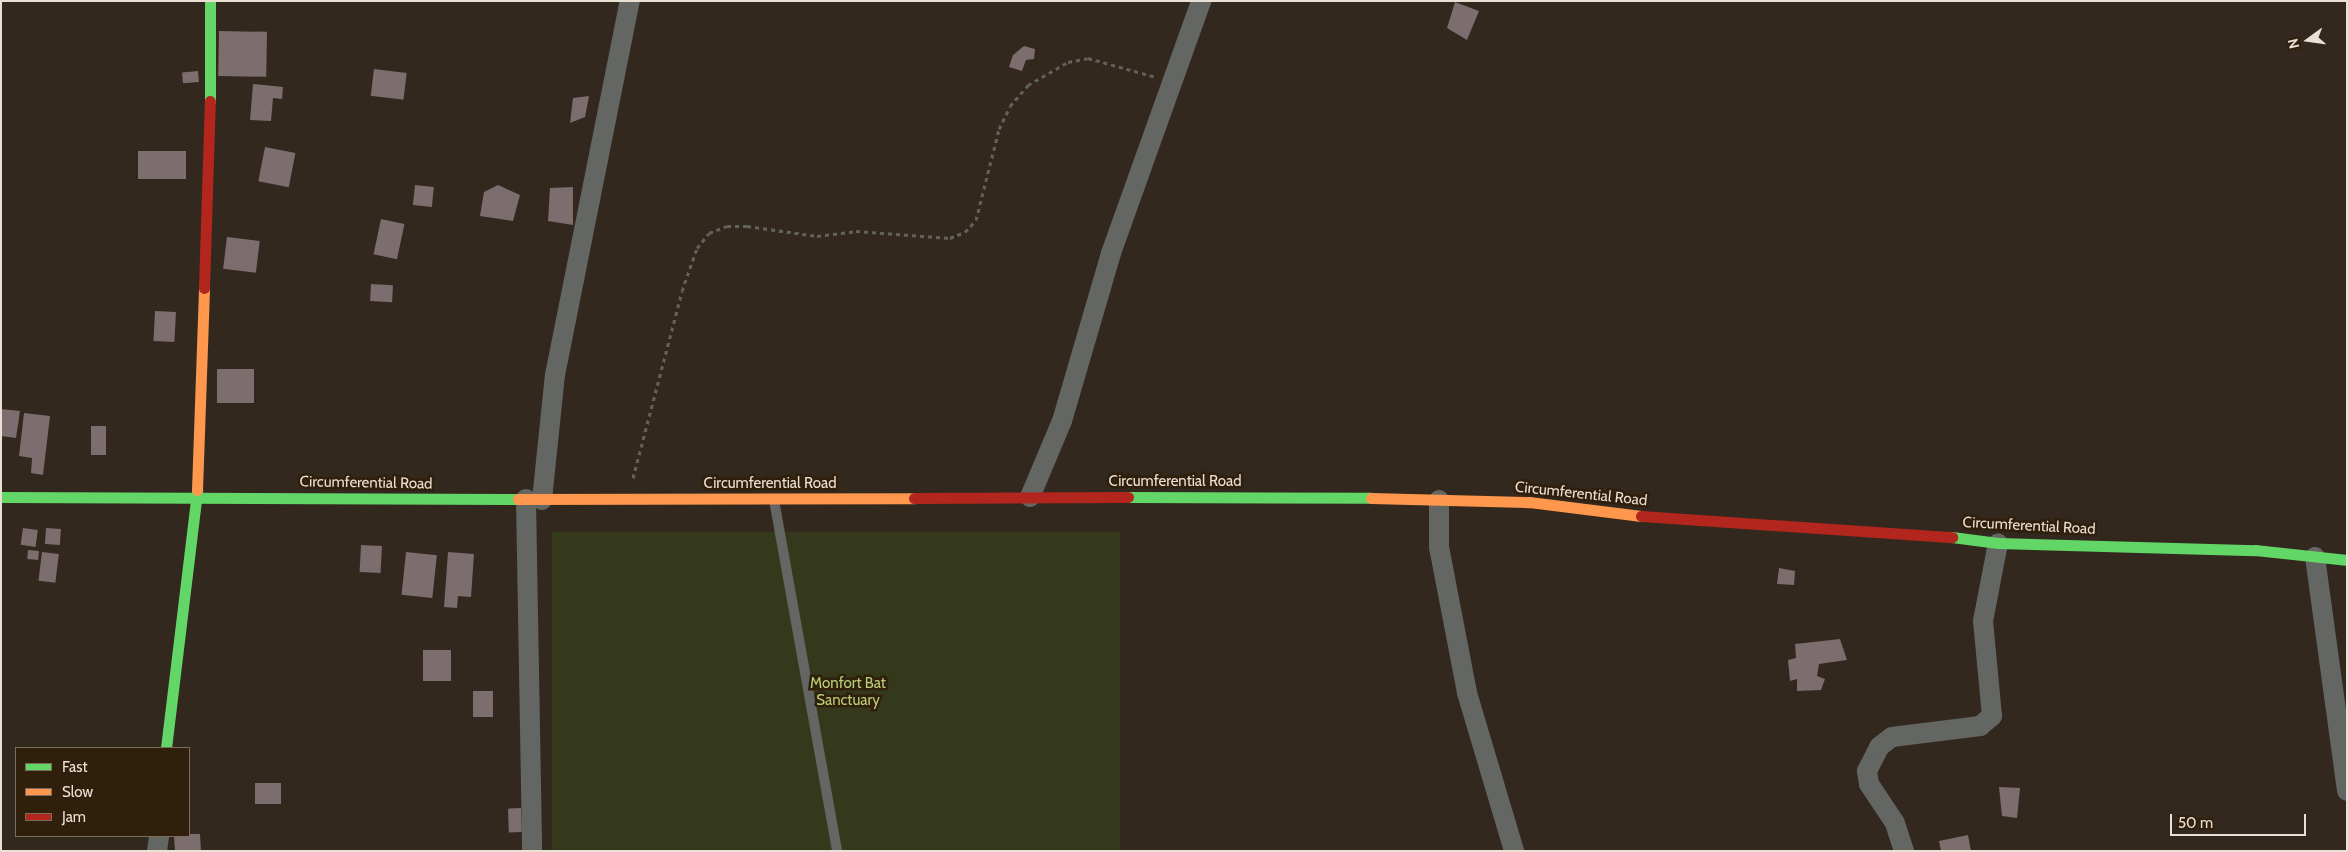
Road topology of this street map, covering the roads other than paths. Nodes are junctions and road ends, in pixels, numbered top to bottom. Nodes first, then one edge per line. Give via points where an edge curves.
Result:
1 (210, 1) edge
2 (630, 1) edge
3 (1201, 1) edge
4 (197, 496) junction
5 (1, 497) edge
6 (1030, 497) junction
7 (774, 498) junction
8 (534, 500) junction
9 (1439, 500) junction
10 (1998, 543) junction
11 (2315, 557) junction
12 (2347, 560) edge
13 (166, 747) edge
14 (2347, 791) edge
15 (159, 837) edge
16 (157, 851) edge
17 (532, 851) edge
18 (837, 851) edge
19 (1514, 851) edge
20 (1904, 851) edge

1 - 4 main road
2 - 8 street via 555,375
3 - 6 street via 1112,253 1062,421
4 - 5 main road, Circumferential Road
4 - 8 main road, Circumferential Road
4 - 13 main road via 177,637
6 - 7 main road, Circumferential Road
6 - 9 main road, Circumferential Road
7 - 8 main road, Circumferential Road
7 - 18 lane
8 - 17 street
9 - 10 main road, Circumferential Road via 1529,502 1626,515 1917,532
9 - 19 street via 1440,547 1467,693
10 - 11 main road, Circumferential Road via 2255,550
10 - 20 street via 1983,621 1992,716 1980,726 1892,736 1879,747 1867,771 1869,784 1895,823
11 - 12 main road, Circumferential Road
11 - 14 street
15 - 16 street

